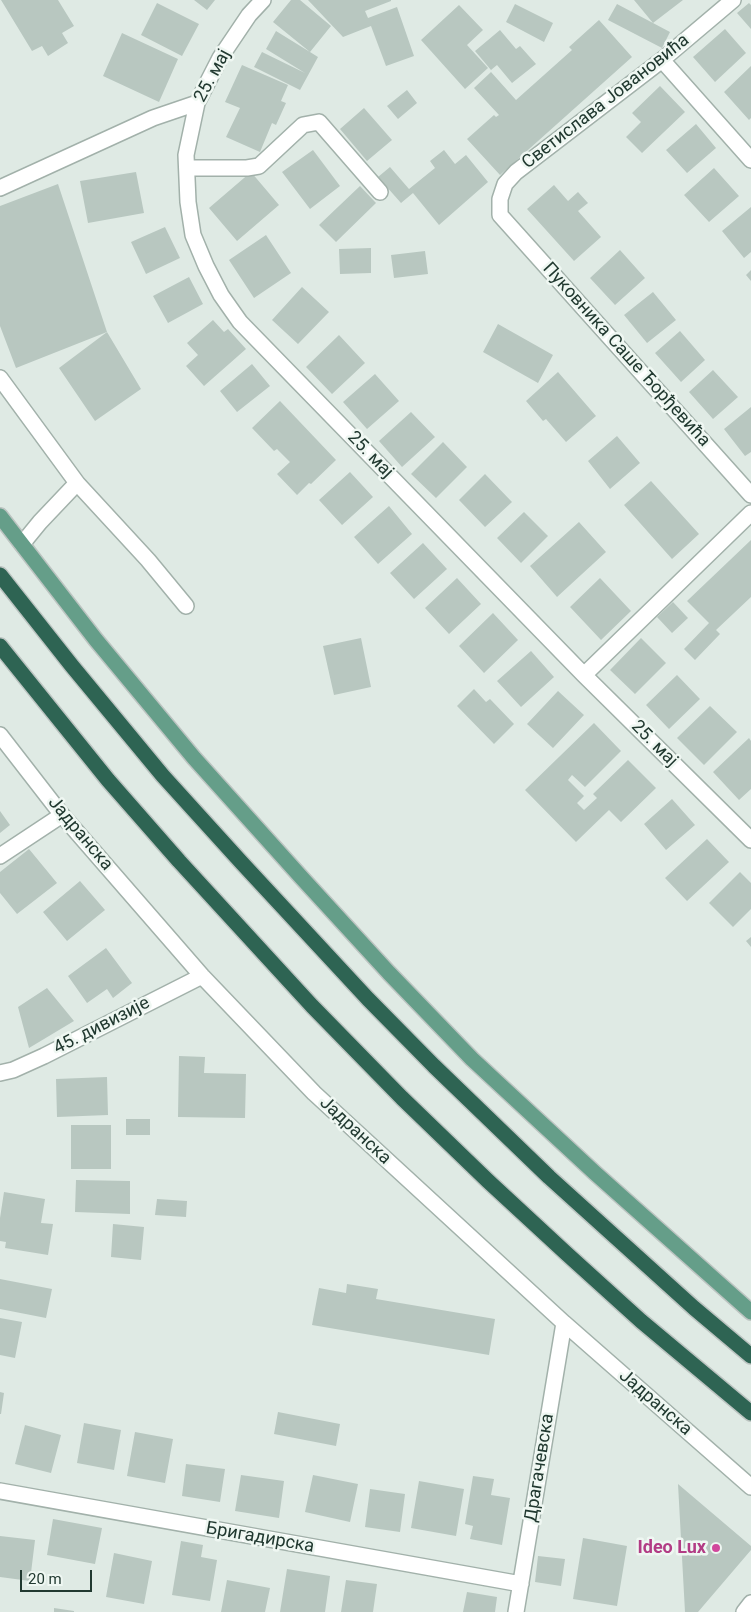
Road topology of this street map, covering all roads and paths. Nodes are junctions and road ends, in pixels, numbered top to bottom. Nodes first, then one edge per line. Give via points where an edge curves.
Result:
1 (263, 0) edge
2 (733, 0) edge
3 (662, 60) junction
4 (196, 103) junction
5 (751, 160) edge
6 (187, 168) junction
7 (0, 188) edge
8 (380, 192) dead end
9 (500, 215) joint
10 (0, 378) edge
11 (77, 483) junction
12 (751, 495) edge
13 (751, 513) edge
14 (0, 516) edge
15 (22, 544) junction
16 (0, 576) edge
17 (186, 606) dead end
18 (0, 646) edge
19 (584, 675) junction
20 (0, 735) edge
21 (62, 815) junction
22 (751, 840) edge
23 (0, 856) edge
24 (202, 976) junction
25 (0, 1074) edge
26 (751, 1312) edge
27 (564, 1323) junction
28 (751, 1356) edge
29 (751, 1413) edge
30 (751, 1487) edge
31 (0, 1491) edge
32 (521, 1584) junction
33 (751, 1603) edge
34 (516, 1612) edge
35 (744, 1612) edge

1 - 4 street, 25. мај via 220,58
2 - 3 street, Светислава Јовановића
3 - 5 street
3 - 9 street, Светислава Јовановића via 516,172 505,184 500,199
4 - 6 street, 25. мај via 186,155
4 - 7 street via 153,118
6 - 8 street via 258,166 303,125 319,122
6 - 19 street, 25. мај via 193,235 221,295 240,322
9 - 12 street, Пуковника Саше Ђорђевића
10 - 11 street
11 - 15 street
11 - 17 street
13 - 19 street
14 - 15 main road
15 - 26 main road via 194,758 389,973 472,1059
16 - 28 highway via 181,796 368,999 550,1177
18 - 29 highway via 108,780 179,861 370,1066 641,1321
19 - 22 street, 25. мај
20 - 21 street, Јадранска
21 - 23 street
21 - 24 street, Јадранска
24 - 25 street, 45. дивизије via 44,1056
24 - 27 street, Јадранска via 314,1093
27 - 30 street, Јадранска
27 - 32 street, Драгачевска
31 - 32 street, Бригадирска
32 - 34 street, Драгачевска
33 - 35 street

